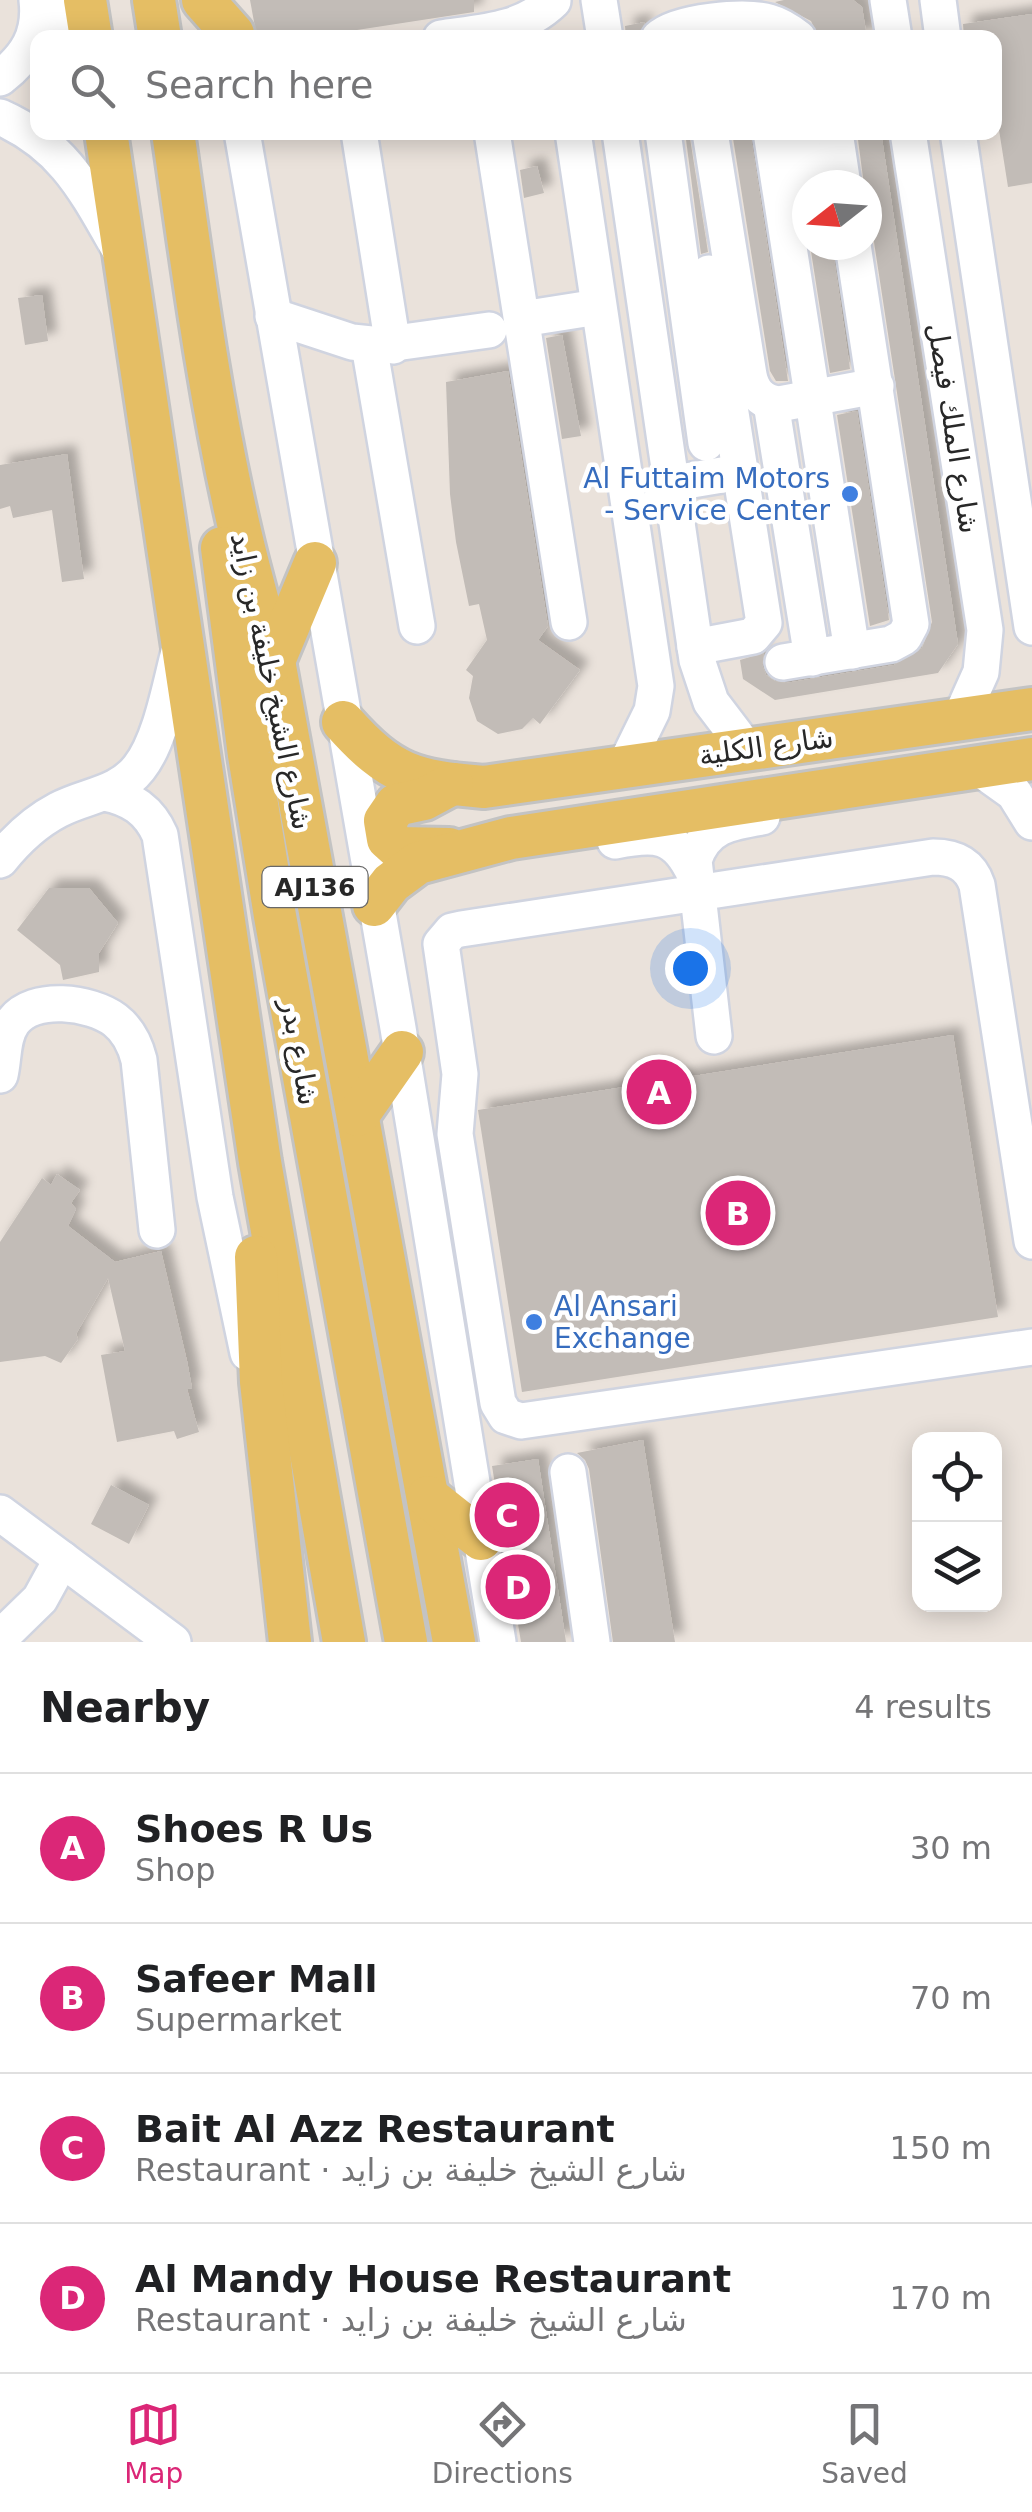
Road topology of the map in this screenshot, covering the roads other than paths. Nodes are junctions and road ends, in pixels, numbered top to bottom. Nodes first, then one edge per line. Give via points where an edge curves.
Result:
1 (37, 0) edge
2 (71, 0) edge
3 (85, 0) edge
4 (154, 0) edge
5 (203, 0) edge
6 (553, 0) edge
7 (600, 0) edge
8 (888, 0) edge
9 (938, 0) edge
10 (232, 24) edge
11 (36, 30) edge
12 (65, 30) edge
13 (90, 30) edge
14 (159, 30) edge
15 (489, 30) edge
16 (558, 30) edge
17 (604, 30) edge
18 (673, 30) edge
19 (736, 30) edge
20 (893, 30) edge
21 (942, 30) edge
22 (30, 48) edge
23 (30, 70) edge
24 (0, 79) edge
25 (0, 117) edge
26 (30, 133) edge
27 (40, 140) edge
28 (107, 140) edge
29 (174, 140) edge
30 (243, 140) edge
31 (360, 140) edge
32 (493, 140) edge
33 (574, 140) edge
34 (621, 140) edge
35 (665, 140) edge
36 (711, 140) edge
37 (774, 140) edge
38 (801, 140) edge
39 (836, 140) edge
40 (909, 140) edge
41 (959, 140) edge
42 (806, 170) edge
43 (841, 170) edge
44 (792, 210) edge
45 (800, 260) edge
46 (855, 260) edge
47 (126, 262) junction
48 (709, 272) dead end
49 (598, 307) junction
50 (273, 316) junction
51 (522, 319) junction
52 (489, 330) dead end
53 (381, 345) junction
54 (876, 386) junction
55 (997, 391) junction
56 (812, 398) junction
57 (771, 403) junction
58 (1032, 416) edge
59 (1032, 438) edge
60 (727, 451) junction
61 (226, 458) junction
62 (671, 466) junction
63 (1007, 466) junction
64 (960, 472) junction
65 (628, 494) junction
66 (315, 563) junction
67 (569, 622) dead end
68 (417, 626) dead end
69 (1032, 626) edge
70 (181, 643) junction
71 (696, 647) junction
72 (852, 651) junction
73 (274, 661) junction
74 (1032, 709) edge
75 (960, 719) junction
76 (343, 722) junction
77 (746, 748) junction
78 (1032, 760) edge
79 (624, 766) junction
80 (979, 768) junction
81 (452, 784) junction
82 (838, 788) junction
83 (104, 794) junction
84 (1032, 822) edge
85 (542, 832) junction
86 (460, 850) junction
87 (0, 860) edge
88 (695, 884) junction
89 (374, 905) junction
90 (449, 1002) junction
91 (6, 1017) edge
92 (714, 1036) dead end
93 (400, 1040) junction
94 (0, 1075) edge
95 (358, 1115) junction
96 (260, 1162) junction
97 (157, 1230) dead end
98 (1032, 1241) edge
99 (1032, 1347) edge
100 (267, 1428) junction
101 (568, 1472) dead end
102 (428, 1497) junction
103 (0, 1513) edge
104 (481, 1539) junction
105 (62, 1559) junction
106 (0, 1638) edge
107 (173, 1642) edge
108 (290, 1642) edge
109 (344, 1642) edge
110 (406, 1642) edge
111 (454, 1642) edge
112 (498, 1642) edge
113 (592, 1642) edge

1 - 11 street
2 - 12 street
3 - 13 main road
4 - 14 main road
5 - 10 main road
6 - 15 street via 528,21
6 - 16 street
7 - 17 street
8 - 20 street
9 - 21 street
18 - 19 street
22 - 24 street
23 - 24 street
25 - 26 street
27 - 47 street via 87,193
28 - 47 main road, AJ136
29 - 61 main road, شارع الشيخ خليفة بن زايد / AJ136
30 - 50 street
31 - 53 street
32 - 51 street
33 - 49 street
34 - 62 street
35 - 60 street
36 - 57 street via 751,385
37 - 44 street
38 - 42 street
39 - 43 street
40 - 64 street, شارع الملك فيصل
41 - 55 street, شارع الملك فيصل
45 - 56 street
46 - 54 street
47 - 70 main road, AJ136
48 - 60 street
49 - 51 street
49 - 65 street
50 - 53 street
50 - 66 street
51 - 67 street
52 - 53 street
53 - 68 street
54 - 56 street
54 - 72 street via 912,617 898,642
55 - 58 street
55 - 63 street, شارع الملك فيصل
56 - 57 street
56 - 72 street
57 - 72 street via 798,660
59 - 63 street
60 - 62 street
60 - 71 street via 764,623 753,636
61 - 73 main road, شارع الشيخ خليفة بن زايد / AJ136
61 - 110 main road, شارع بدر via 223,562 249,755
62 - 65 street via 662,499 654,503
62 - 71 street
63 - 64 street via 985,482
63 - 69 street, شارع الملك فيصل
64 - 75 street, شارع الملك فيصل via 986,630 981,672
65 - 79 street via 656,686 652,711
66 - 73 main road
66 - 76 street
70 - 83 street via 148,754 130,778
70 - 96 main road, AJ136
71 - 77 street via 711,702
73 - 95 main road, شارع الشيخ خليفة بن زايد / AJ136
74 - 75 main road, شارع الكلية
75 - 77 main road, شارع الكلية
76 - 81 main road, شارع الكلية via 388,765
76 - 89 street
77 - 79 main road, شارع الكلية
78 - 80 main road, شارع الكلية
79 - 81 main road, شارع الكلية via 484,787
80 - 82 main road, شارع الكلية
80 - 84 street via 1014,793
81 - 86 main road via 396,805 386,831 398,848
82 - 85 main road, شارع الكلية
82 - 88 street via 801,807 712,830 698,848
83 - 87 street via 47,816
83 - 100 street via 138,806 160,835 215,1197
85 - 86 main road, شارع الكلية
85 - 88 street via 574,845 659,837 681,850
86 - 89 main road, شارع الكلية via 402,872
88 - 90 street via 452,931 440,953
88 - 92 street
88 - 98 street via 933,857 969,869
89 - 93 street
90 - 93 street via 416,1013
90 - 99 street via 460,1074 455,1134 498,1403 506,1416 522,1421
91 - 94 street
91 - 97 street via 70,1005 112,1018 130,1036 139,1060
93 - 95 main road
93 - 104 street
95 - 102 main road, شارع الشيخ خليفة بن زايد / AJ136
96 - 100 main road via 256,1289
96 - 109 main road, AJ136
100 - 108 main road
101 - 113 street
102 - 104 main road
102 - 111 main road, شارع الشيخ خليفة بن زايد / AJ136
103 - 105 street
104 - 112 street
105 - 106 street via 40,1599
105 - 107 street

